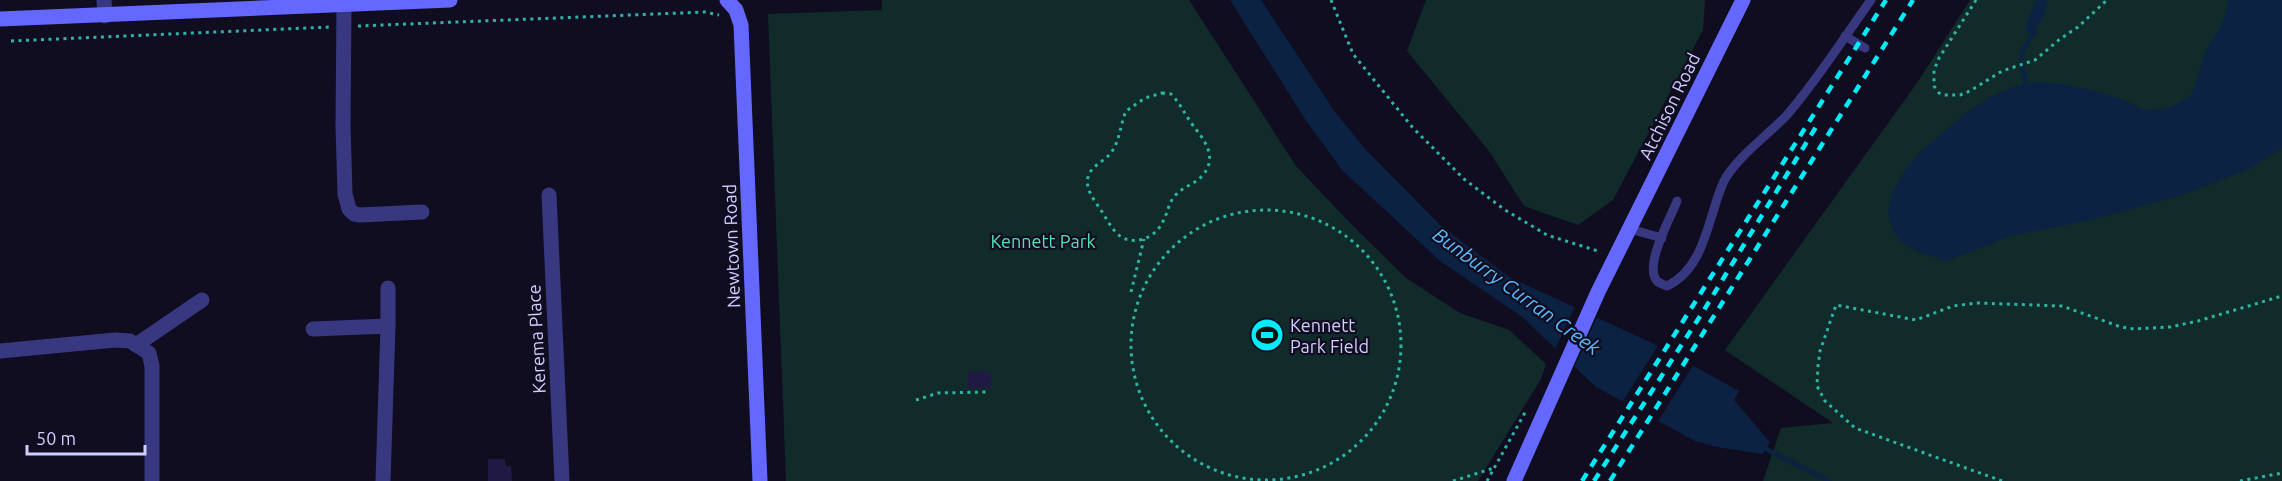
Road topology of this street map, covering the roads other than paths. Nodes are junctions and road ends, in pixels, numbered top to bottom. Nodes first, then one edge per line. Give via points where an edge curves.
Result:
1 (104, 0) edge
2 (450, 0) edge
3 (1743, 0) edge
4 (1871, 0) edge
5 (344, 4) junction
6 (728, 5) edge
7 (105, 16) junction
8 (0, 19) edge
9 (1845, 36) junction
10 (1866, 48) dead end
11 (549, 195) dead end
12 (1677, 201) dead end
13 (422, 212) dead end
14 (1630, 229) junction
15 (1662, 238) junction
16 (388, 288) dead end
17 (202, 300) dead end
18 (388, 326) junction
19 (313, 329) dead end
20 (136, 345) junction
21 (0, 351) edge
22 (152, 481) edge
23 (383, 481) edge
24 (562, 481) edge
25 (760, 481) edge
26 (1514, 481) edge

1 - 7 street
2 - 5 street
3 - 14 street, Atchison Road
4 - 9 lane
5 - 7 street
5 - 13 street via 343,160 348,209 354,214
6 - 25 street, Newtown Road via 741,25
7 - 8 street
9 - 10 lane
9 - 15 lane via 1814,82 1726,178 1688,270 1666,286 1653,274 1653,259
11 - 24 street, Kerema Place
12 - 15 lane
14 - 15 lane
14 - 26 street, Atchison Road
16 - 18 street
17 - 20 street
18 - 19 street
18 - 23 street
20 - 21 street via 115,340
20 - 22 street via 149,353 152,366

